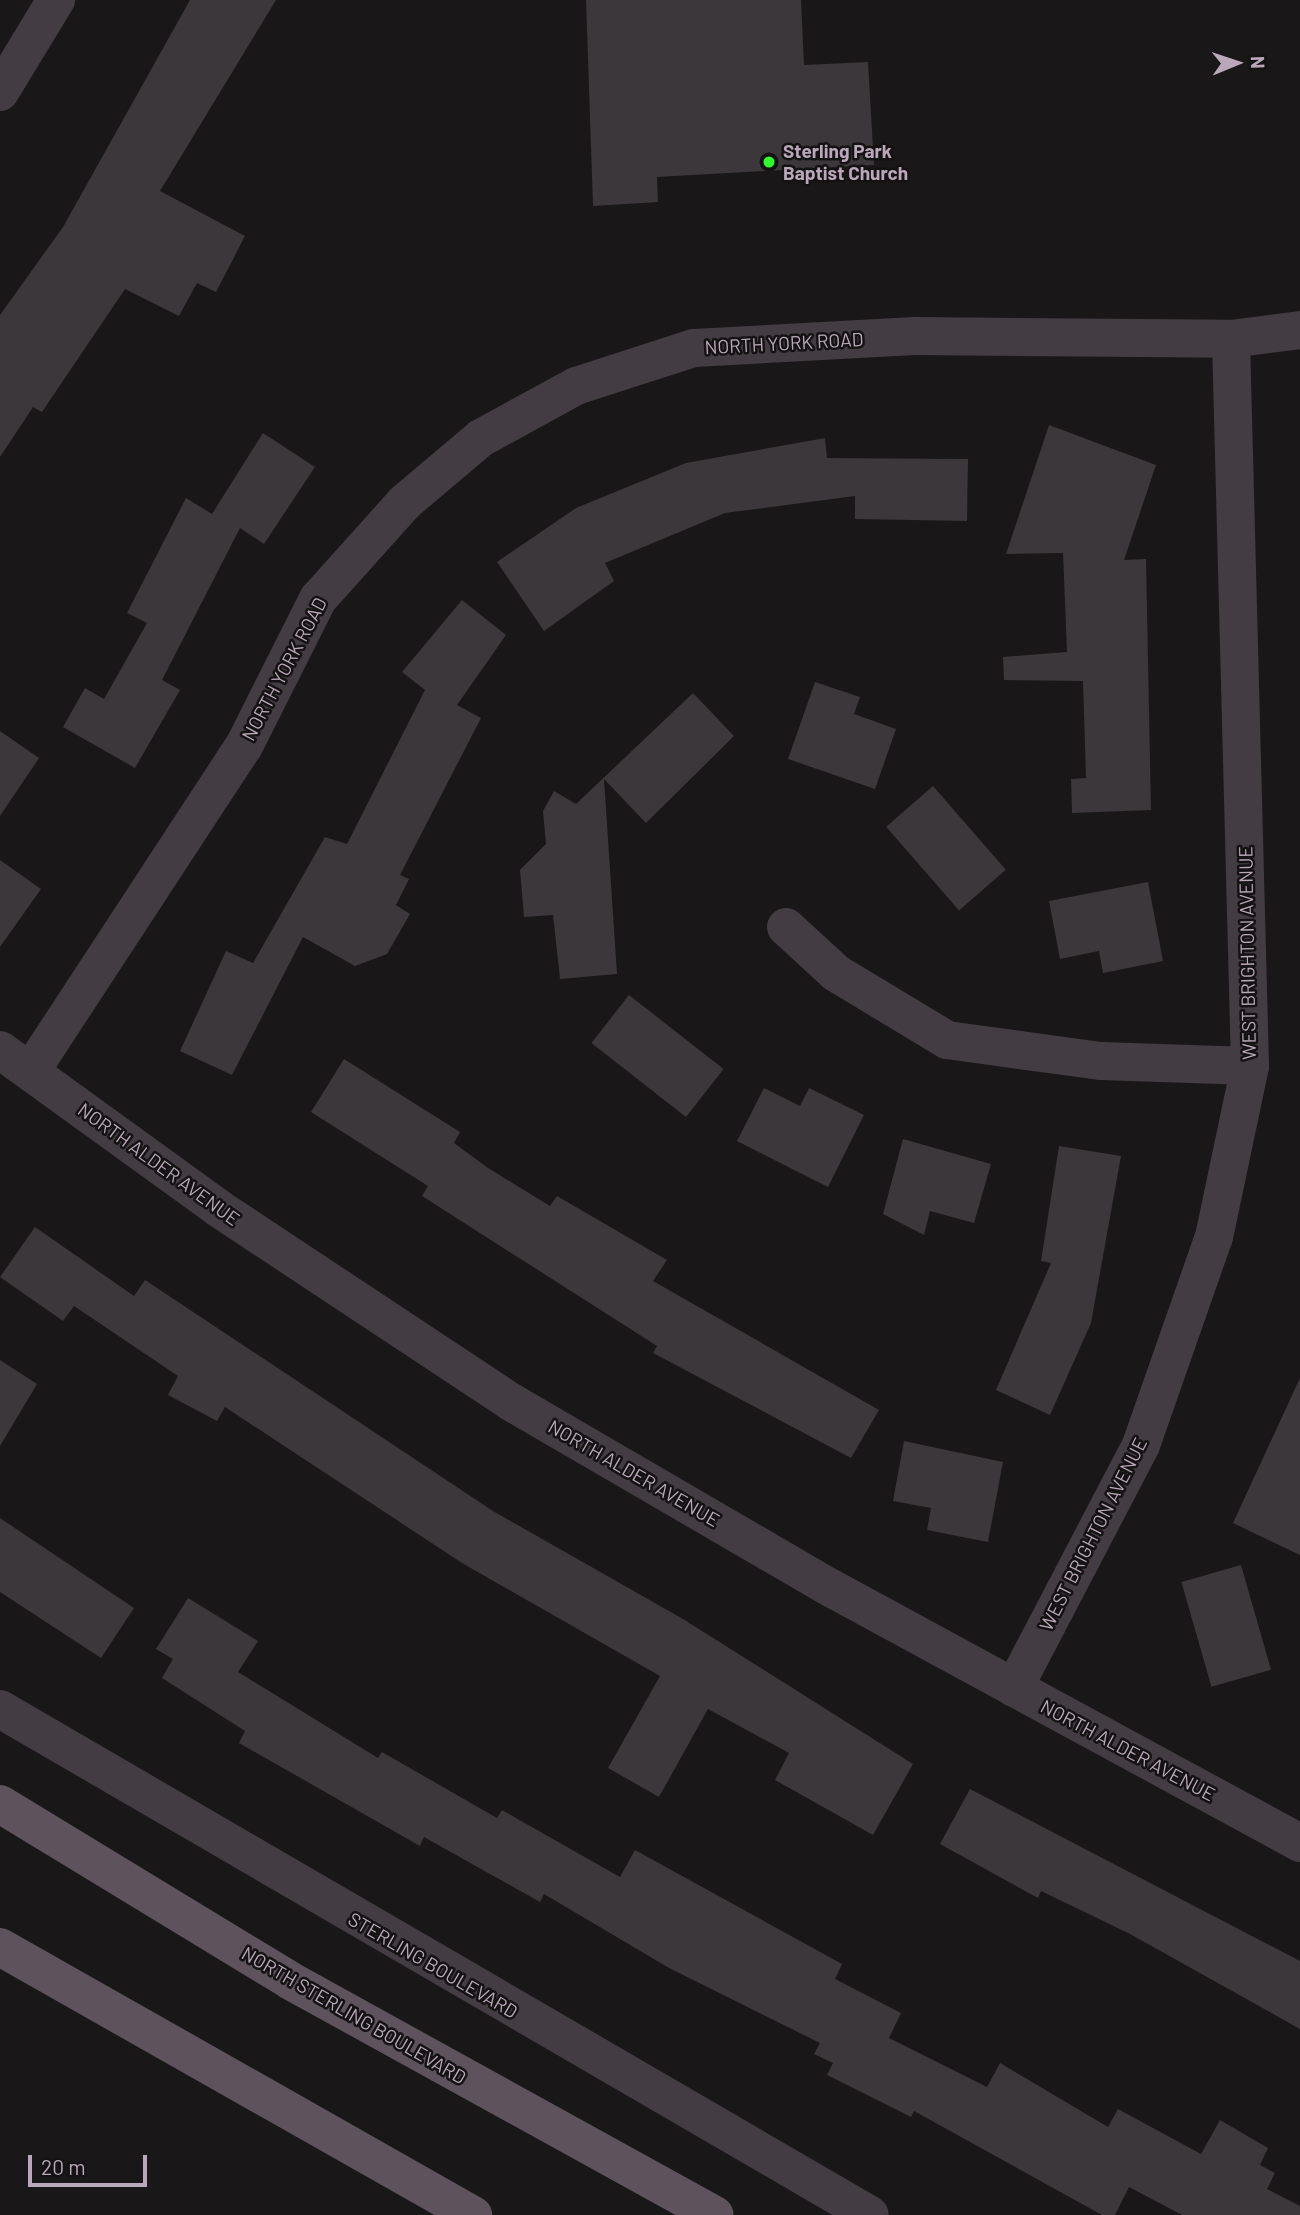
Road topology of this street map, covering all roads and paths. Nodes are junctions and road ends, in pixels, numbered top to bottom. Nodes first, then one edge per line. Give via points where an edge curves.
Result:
1 (56, 0) edge
2 (0, 92) edge
3 (1300, 330) edge
4 (1231, 338) junction
5 (786, 926) dead end
6 (15, 1060) edge
7 (1250, 1066) junction
8 (1014, 1688) junction
9 (0, 1709) edge
10 (0, 1804) edge
11 (1300, 1843) edge
12 (0, 1947) edge
13 (473, 2215) edge
14 (714, 2215) edge
15 (870, 2215) edge

1 - 2 street
3 - 4 street, NORTH YORK ROAD
4 - 6 street, NORTH YORK ROAD via 915,335 694,348 576,386 481,438 404,503 318,599 244,746
4 - 7 street, WEST BRIGHTON AVENUE
5 - 7 street via 836,972 947,1040 1101,1061
6 - 8 street, NORTH ALDER AVENUE via 218,1208 511,1402
7 - 8 street, WEST BRIGHTON AVENUE via 1214,1237 1141,1445
8 - 11 street, NORTH ALDER AVENUE
9 - 15 street, STERLING BOULEVARD
10 - 14 main road, NORTH STERLING BOULEVARD via 289,1980
12 - 13 main road

